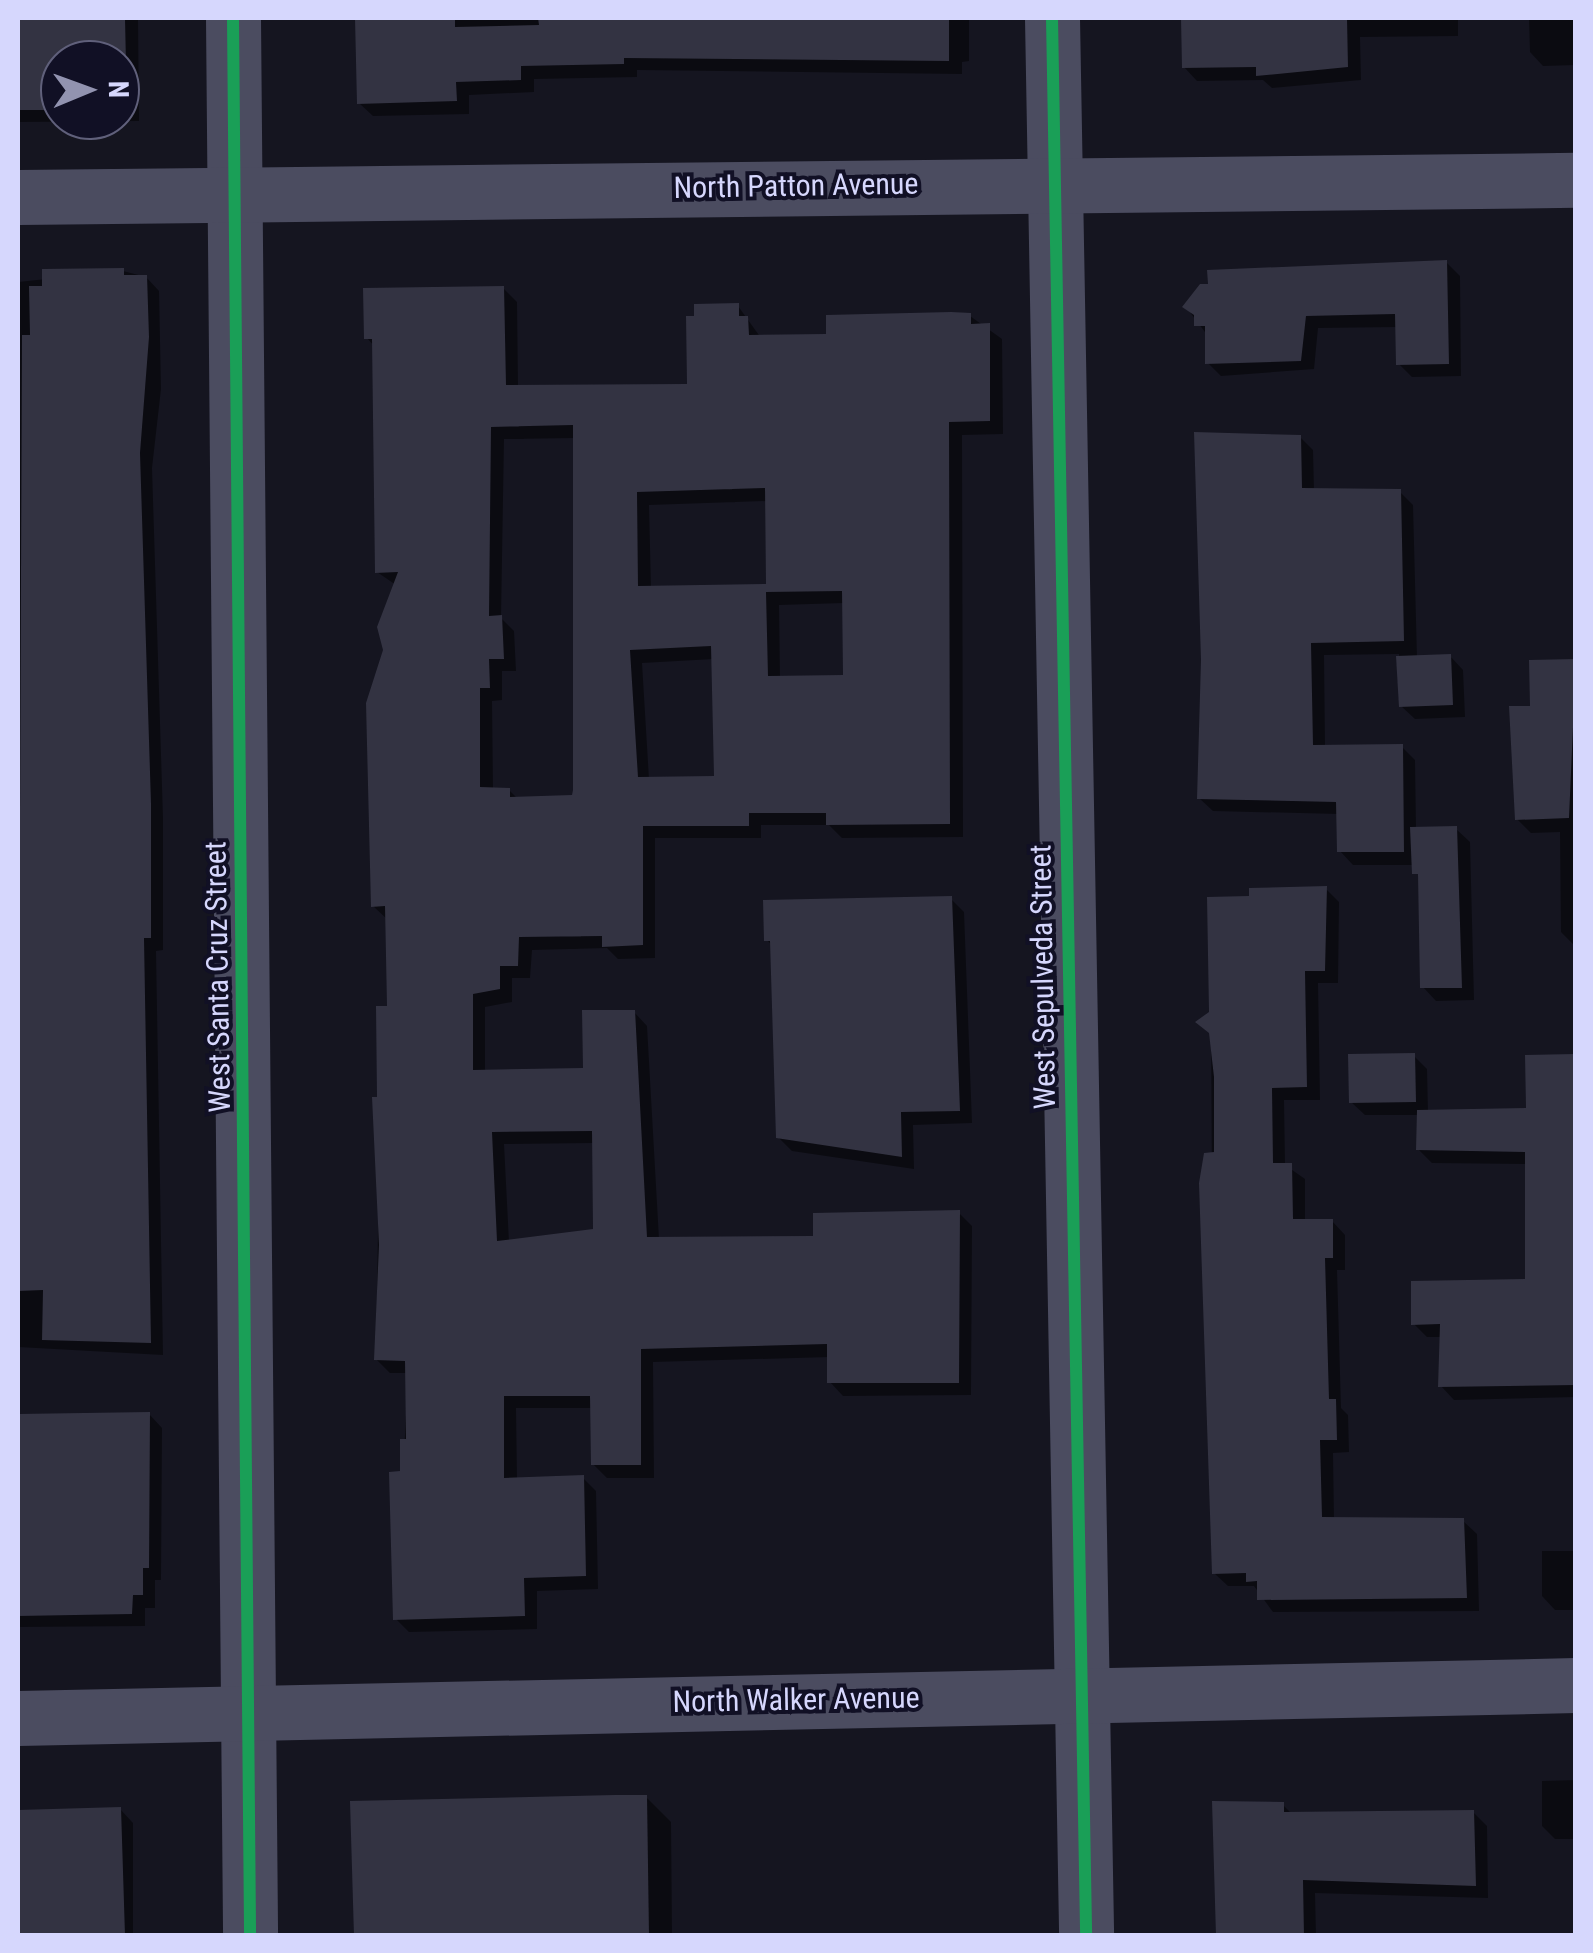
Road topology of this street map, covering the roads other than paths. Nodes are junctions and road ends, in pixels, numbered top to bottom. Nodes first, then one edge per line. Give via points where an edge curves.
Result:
1 (233, 18) edge
2 (1052, 18) edge
3 (1576, 180) edge
4 (1054, 182) junction
5 (236, 193) junction
6 (18, 197) edge
7 (1576, 1685) edge
8 (1080, 1694) junction
9 (250, 1712) junction
10 (18, 1718) edge
11 (250, 1936) edge
12 (1086, 1936) edge

1 - 5 street, West Santa Cruz Street
2 - 4 street, West Sepulveda Street
3 - 4 street, North Patton Avenue
4 - 5 street, North Patton Avenue
4 - 8 street, West Sepulveda Street
5 - 6 street, North Patton Avenue
5 - 9 street, West Santa Cruz Street
7 - 8 street, North Walker Avenue
8 - 9 street, North Walker Avenue
8 - 12 street, West Sepulveda Street
9 - 10 street, North Walker Avenue
9 - 11 street, West Santa Cruz Street

